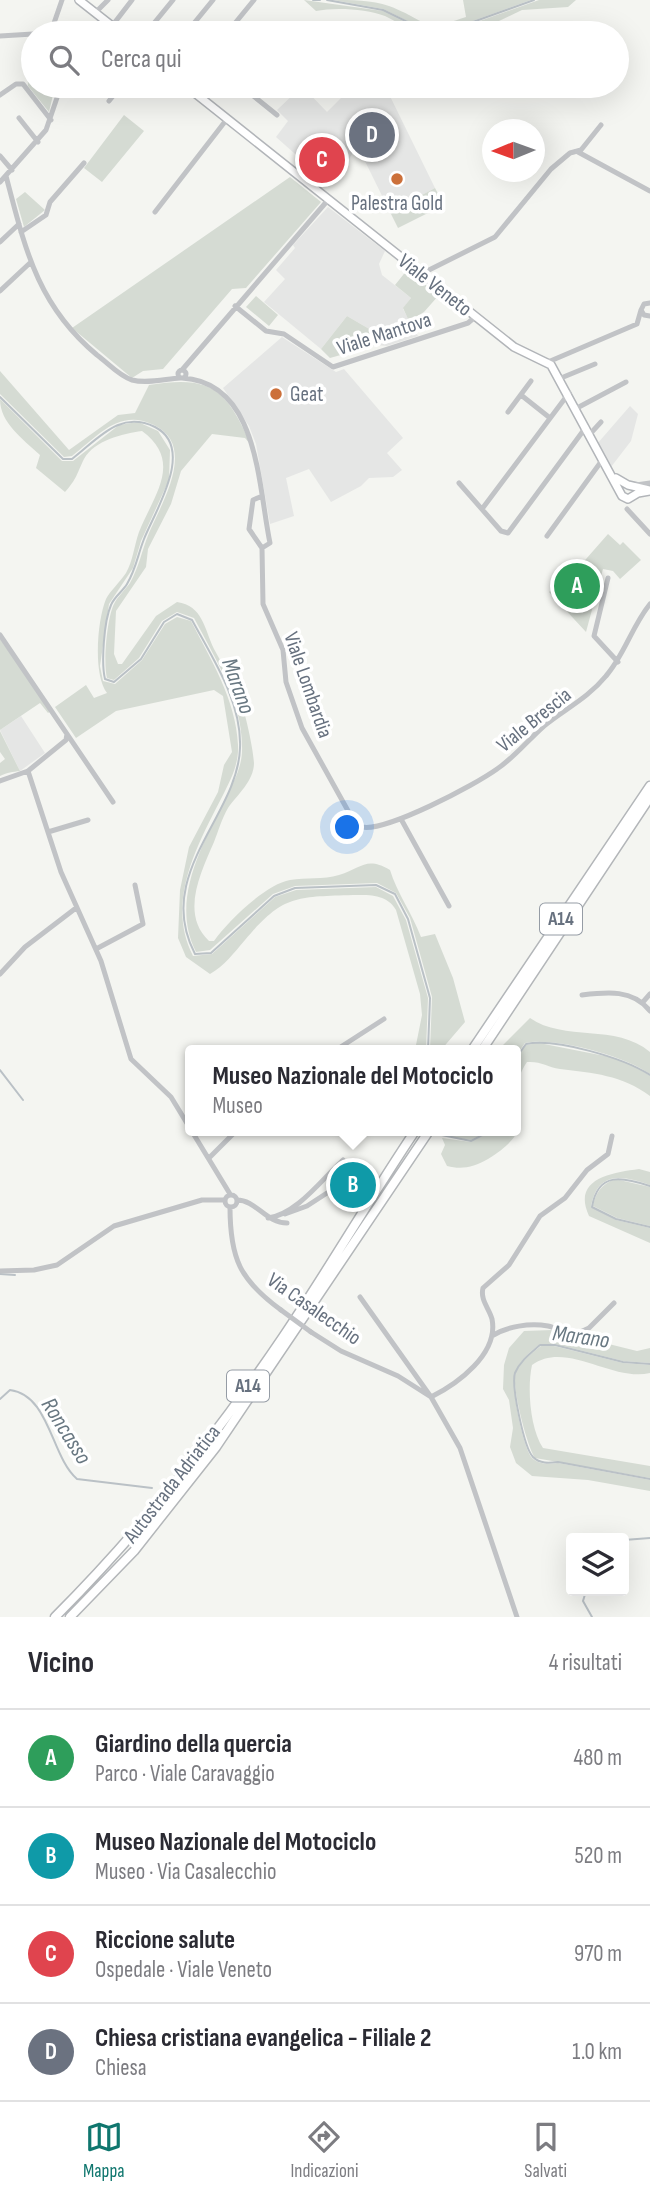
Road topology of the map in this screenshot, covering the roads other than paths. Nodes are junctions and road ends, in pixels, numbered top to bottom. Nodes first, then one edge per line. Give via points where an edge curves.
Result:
1 (62, 0) edge
2 (79, 0) edge
3 (108, 0) edge
4 (132, 0) edge
5 (173, 0) edge
6 (213, 0) edge
7 (254, 0) edge
8 (95, 13) junction
9 (55, 21) edge
10 (104, 21) edge
11 (121, 21) edge
12 (156, 21) edge
13 (196, 21) edge
14 (238, 21) edge
15 (21, 35) edge
16 (0, 36) edge
17 (21, 84) edge
18 (0, 95) edge
19 (34, 98) edge
20 (57, 98) edge
21 (111, 98) edge
22 (201, 98) edge
23 (256, 98) edge
24 (109, 101) dead end
25 (277, 115) dead end
26 (19, 118) dead end
27 (228, 119) junction
28 (51, 120) junction
29 (601, 125) dead end
30 (38, 142) junction
31 (578, 152) junction
32 (0, 156) edge
33 (84, 163) dead end
34 (12, 170) junction
35 (6, 176) junction
36 (0, 182) edge
37 (650, 191) edge
38 (328, 200) junction
39 (155, 212) dead end
40 (19, 224) junction
41 (21, 232) junction
42 (0, 242) edge
43 (31, 262) junction
44 (421, 274) junction
45 (0, 291) edge
46 (649, 303) edge
47 (235, 306) junction
48 (641, 310) junction
49 (650, 316) edge
50 (475, 317) junction
51 (548, 362) junction
52 (595, 364) dead end
53 (183, 373) junction
54 (561, 378) junction
55 (531, 381) dead end
56 (626, 382) dead end
57 (569, 393) junction
58 (521, 395) junction
59 (577, 408) junction
60 (508, 412) dead end
61 (550, 418) junction
62 (601, 422) dead end
63 (588, 431) junction
64 (603, 459) junction
65 (610, 473) junction
66 (459, 483) dead end
67 (640, 489) edge
68 (621, 494) junction
69 (260, 497) junction
70 (482, 509) junction
71 (627, 509) junction
72 (649, 533) edge
73 (547, 536) dead end
74 (262, 548) junction
75 (608, 578) dead end
76 (650, 604) edge
77 (0, 635) edge
78 (618, 662) junction
79 (67, 734) junction
80 (28, 771) junction
81 (0, 781) edge
82 (650, 786) edge
83 (650, 797) edge
84 (113, 802) dead end
85 (401, 819) junction
86 (88, 820) dead end
87 (355, 824) joint
88 (48, 832) junction
89 (135, 885) dead end
90 (449, 906) dead end
91 (76, 908) junction
92 (96, 949) junction
93 (0, 974) edge
94 (650, 994) edge
95 (582, 995) dead end
96 (643, 1002) junction
97 (650, 1011) edge
98 (384, 1019) dead end
99 (344, 1045) edge
100 (474, 1045) edge
101 (485, 1045) edge
102 (185, 1119) edge
103 (195, 1136) edge
104 (231, 1136) edge
105 (411, 1136) edge
106 (425, 1136) edge
107 (612, 1136) dead end
108 (209, 1158) junction
109 (343, 1160) dead end
110 (350, 1178) dead end
111 (230, 1194) junction
112 (224, 1200) junction
113 (237, 1200) junction
114 (230, 1207) junction
115 (279, 1216) junction
116 (268, 1218) junction
117 (287, 1223) dead end
118 (0, 1271) edge
119 (360, 1297) dead end
120 (614, 1303) dead end
121 (492, 1336) junction
122 (431, 1397) junction
123 (55, 1617) edge
124 (70, 1617) edge
125 (517, 1617) edge

1 - 9 street
2 - 8 main road
3 - 8 street
4 - 11 street
5 - 12 street
6 - 13 street
7 - 14 street
8 - 10 main road
15 - 16 street
17 - 18 street
19 - 28 street
20 - 28 street
21 - 24 street
22 - 27 main road, Viale Veneto
23 - 25 street
26 - 30 street
27 - 38 main road, Viale Veneto
27 - 39 street
28 - 30 street
29 - 31 street
30 - 34 street
31 - 37 street
31 - 44 street via 551,169 495,237
32 - 34 street
33 - 41 street via 50,202 46,215
34 - 35 street
35 - 36 street
35 - 40 street, Viale Lombardia
38 - 44 main road, Viale Veneto
38 - 47 street
40 - 41 street, Viale Lombardia
40 - 42 street
41 - 43 street, Viale Lombardia
43 - 45 street
43 - 53 street, Viale Lombardia via 45,296 68,327 117,372 140,381 171,379
44 - 50 main road, Viale Veneto
46 - 48 street
47 - 50 street, Viale Mantova via 266,331 284,334 333,367
47 - 53 street
48 - 49 street
48 - 51 street via 637,324
50 - 51 main road, Viale Veneto via 514,347
51 - 54 main road, Viale Veneto
52 - 54 street
53 - 69 street, Viale Lombardia via 221,390 246,428 253,444
54 - 57 main road, Viale Veneto
55 - 58 street
56 - 59 street
57 - 59 main road, Viale Veneto
57 - 61 street
58 - 60 street
58 - 61 street
59 - 63 main road, Viale Veneto
61 - 70 street
62 - 63 street
63 - 64 main road, Viale Veneto
63 - 70 street via 508,533
64 - 65 main road, Viale Veneto
64 - 73 street
65 - 67 main road, Viale Veneto
65 - 68 main road, Viale Veneto
66 - 70 street
67 - 68 main road
67 - 68 main road
67 - 71 street
68 - 71 street, Viale Veneto
69 - 74 street, Viale Lombardia via 270,543
69 - 74 street, Viale Lombardia via 253,500 248,524
71 - 72 street, Viale Veneto
74 - 87 street, Viale Lombardia via 263,604 283,650 286,682 302,728
75 - 78 street via 594,636
76 - 78 street, Viale Brescia
77 - 79 street
78 - 85 street, Viale Brescia via 594,691 545,726 498,769
79 - 80 street via 66,740
79 - 84 street
80 - 81 street
80 - 88 street
82 - 100 highway, A14
83 - 101 highway, A14
85 - 87 street, Viale Brescia via 368,828
85 - 90 street
86 - 88 street
88 - 91 street
89 - 92 street via 143,924
91 - 92 street
91 - 93 street via 25,947
92 - 102 street via 131,1059 171,1097
94 - 96 street
95 - 96 street via 621,993
96 - 97 street
98 - 99 street
103 - 108 street
104 - 108 street
105 - 123 highway, Autostrada Adriatica / A14 via 285,1334 208,1440 111,1561
106 - 124 highway, Autostrada Adriatica / A14 via 216,1447 134,1551
107 - 121 street via 608,1154 537,1220 509,1265 483,1289
108 - 111 street
109 - 115 street
110 - 115 street via 307,1206
111 - 112 street
111 - 113 street
112 - 114 street
112 - 118 street via 202,1200 114,1226 57,1265
113 - 114 street
113 - 116 street via 244,1200
114 - 122 street, Via Casalecchio, bridge via 231,1239 247,1281 341,1352 398,1376
115 - 116 street
116 - 117 street
119 - 122 street, Via Casalecchio
120 - 121 street via 589,1328 576,1334 549,1326 525,1326
121 - 122 street via 464,1379
122 - 125 street, Via Casalecchio via 460,1448

